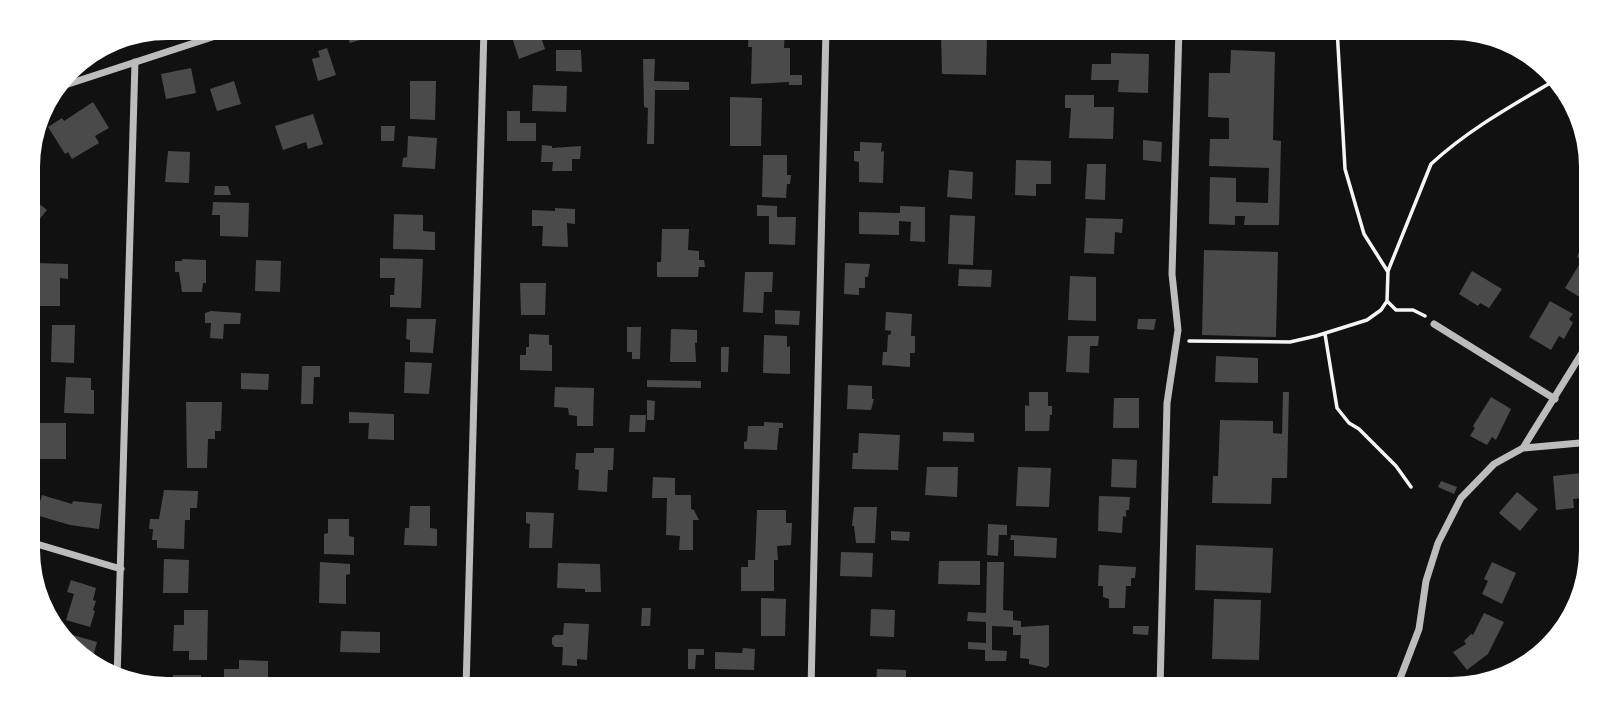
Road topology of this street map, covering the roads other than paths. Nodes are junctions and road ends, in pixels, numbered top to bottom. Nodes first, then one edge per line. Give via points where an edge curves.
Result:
1 (826, 40) edge
2 (1179, 40) edge
3 (200, 41) edge
4 (484, 41) edge
5 (135, 62) junction
6 (74, 82) edge
7 (1435, 325) road end
8 (1579, 358) edge
9 (1555, 398) junction
10 (1579, 443) edge
11 (1524, 448) junction
12 (40, 545) edge
13 (121, 569) junction
14 (117, 666) edge
15 (1160, 676) edge
16 (1401, 676) edge
17 (466, 677) edge
18 (811, 677) edge

1 - 18 street
2 - 15 street via 1172,274 1176,338 1167,404
3 - 5 street
4 - 17 street
5 - 6 street
5 - 13 street
7 - 9 street
8 - 9 street
9 - 11 street
10 - 11 street
11 - 16 street via 1494,464 1461,498 1438,543 1426,581 1419,629
12 - 13 street
13 - 14 street

